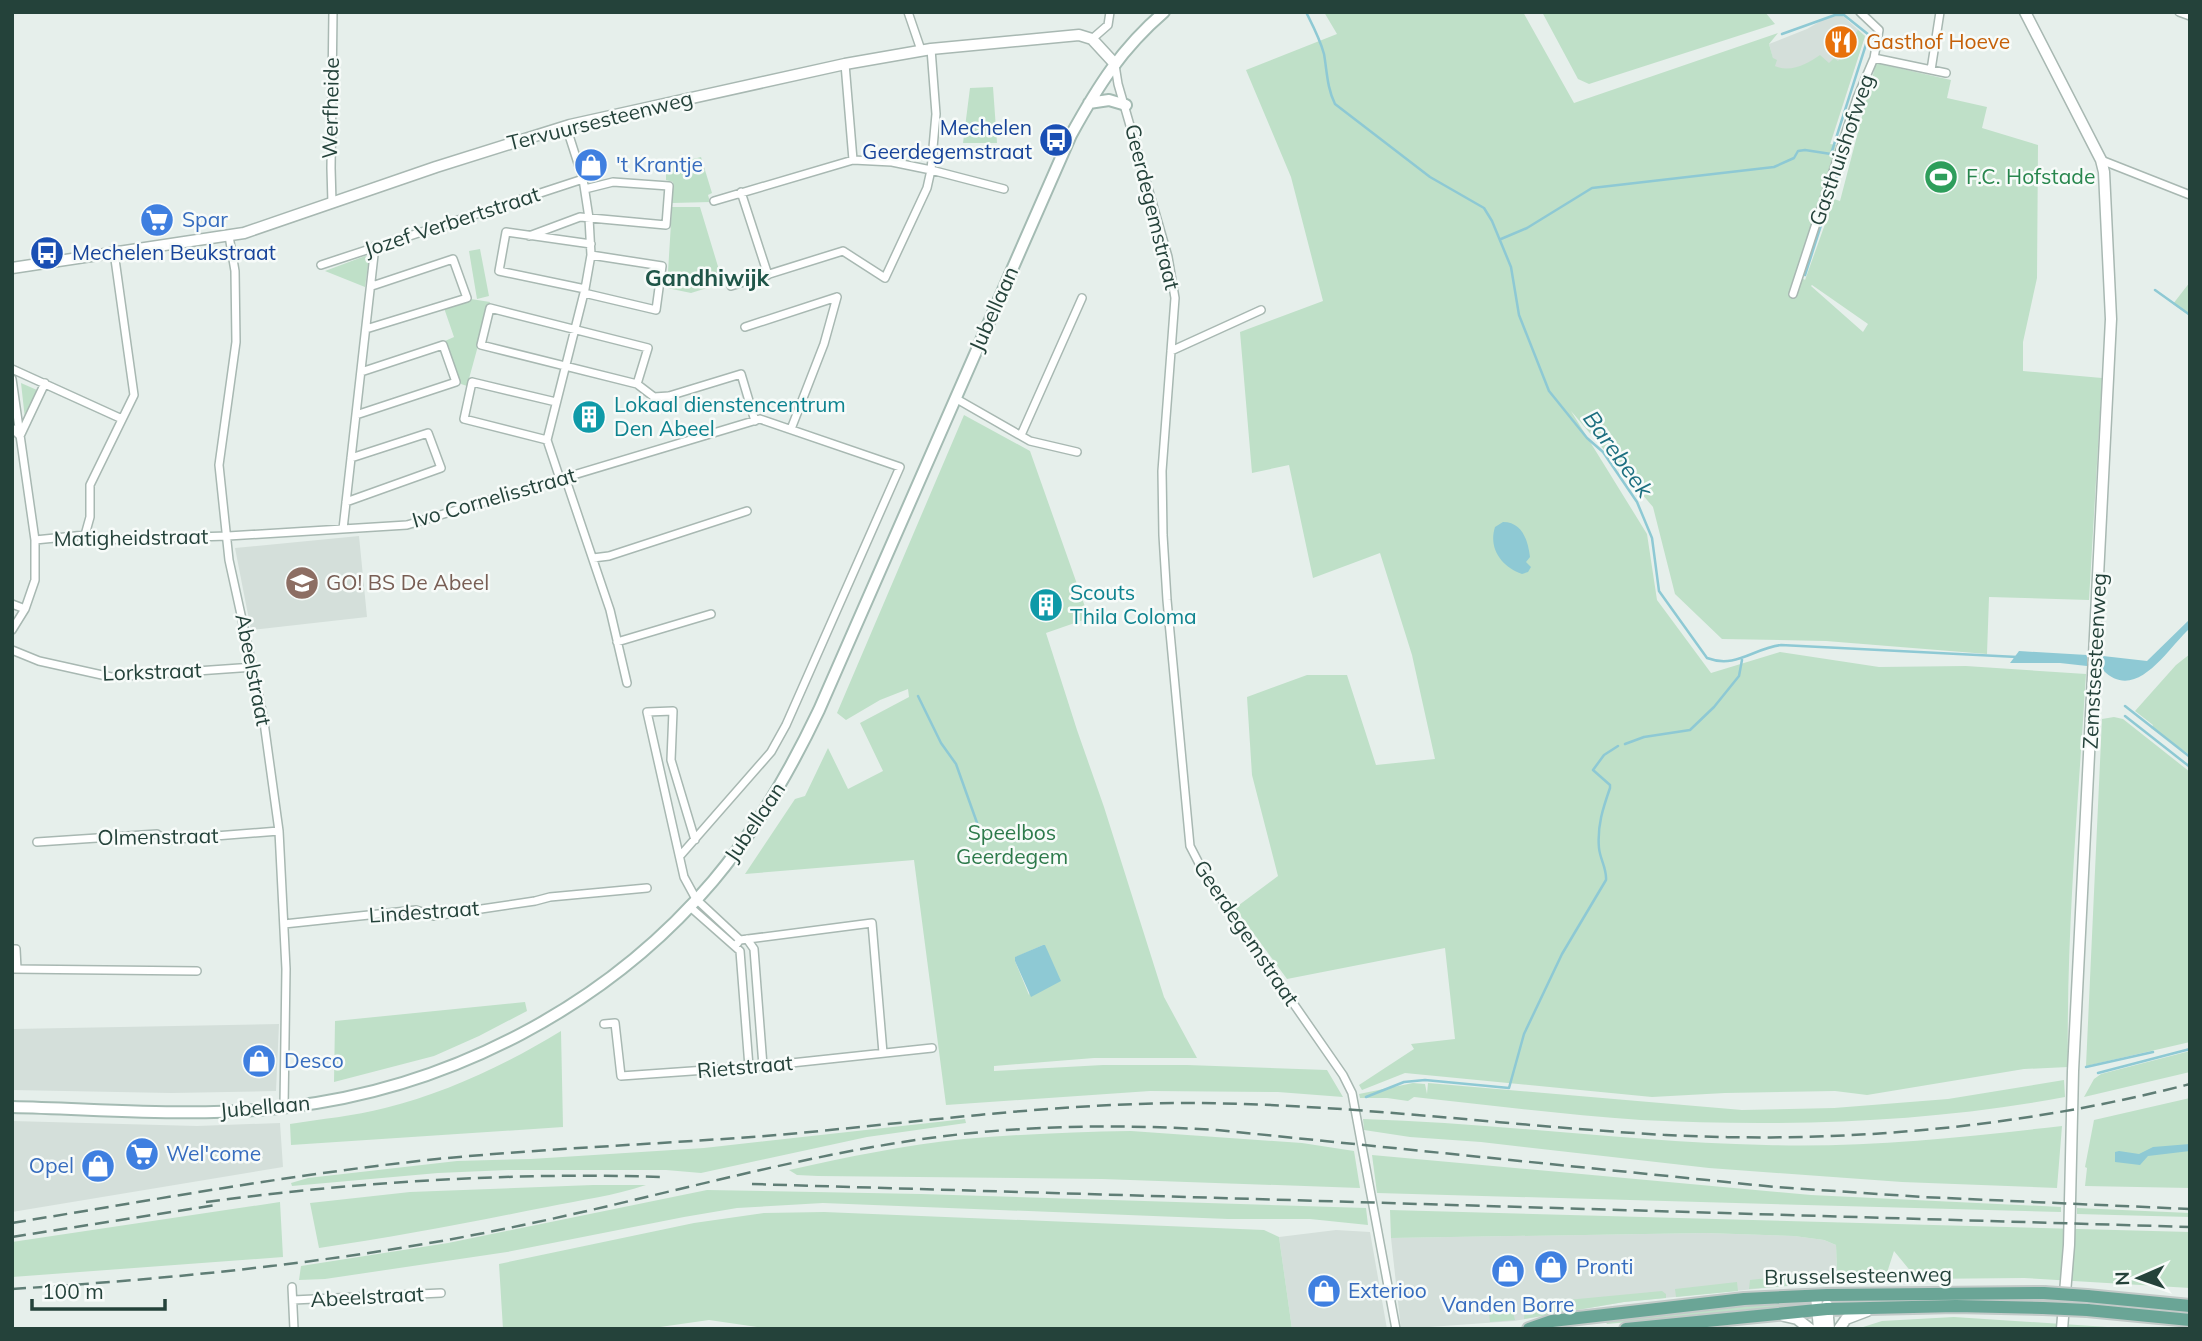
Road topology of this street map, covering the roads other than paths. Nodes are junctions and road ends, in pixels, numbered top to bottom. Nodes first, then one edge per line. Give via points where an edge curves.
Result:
1 (333, 12) edge
2 (908, 12) edge
3 (1110, 12) edge
4 (1164, 12) edge
5 (1860, 12) edge
6 (1940, 12) edge
7 (2025, 12) edge
8 (2179, 12) edge
9 (2190, 16) edge
10 (1092, 39) junction
11 (926, 50) junction
12 (1874, 58) junction
13 (845, 64) junction
14 (1115, 64) junction
15 (1931, 70) junction
16 (1946, 73) dead end
17 (1089, 103) junction
18 (1126, 105) junction
19 (566, 126) junction
20 (853, 160) junction
21 (2101, 160) junction
22 (931, 170) junction
23 (583, 178) junction
24 (585, 189) junction
25 (1004, 189) dead end
26 (741, 192) junction
27 (2190, 195) edge
28 (714, 201) dead end
29 (332, 203) junction
30 (589, 218) junction
31 (229, 236) junction
32 (530, 236) junction
33 (591, 244) junction
34 (375, 246) junction
35 (114, 252) junction
36 (591, 255) junction
37 (321, 265) dead end
38 (12, 268) edge
39 (768, 275) junction
40 (372, 286) junction
41 (731, 286) dead end
42 (584, 291) junction
43 (1793, 295) dead end
44 (1082, 298) dead end
45 (1261, 310) dead end
46 (745, 327) dead end
47 (575, 328) junction
48 (366, 330) junction
49 (1171, 351) junction
50 (565, 366) junction
51 (12, 369) edge
52 (361, 372) junction
53 (12, 379) edge
54 (45, 383) junction
55 (637, 384) junction
56 (955, 398) junction
57 (556, 402) junction
58 (356, 415) junction
59 (122, 419) junction
60 (755, 421) junction
61 (12, 428) edge
62 (790, 429) junction
63 (1021, 435) junction
64 (20, 436) junction
65 (547, 440) junction
66 (1077, 452) dead end
67 (351, 458) junction
68 (562, 478) junction
69 (346, 502) junction
70 (747, 511) dead end
71 (343, 528) junction
72 (85, 535) junction
73 (228, 536) junction
74 (35, 540) junction
75 (593, 558) junction
76 (12, 604) edge
77 (25, 609) junction
78 (710, 614) dead end
79 (12, 630) edge
80 (617, 642) junction
81 (12, 650) edge
82 (254, 667) junction
83 (627, 683) dead end
84 (279, 831) junction
85 (695, 840) junction
86 (37, 842) dead end
87 (680, 856) junction
88 (647, 888) dead end
89 (693, 903) junction
90 (284, 924) junction
91 (740, 941) junction
92 (12, 949) edge
93 (14, 969) edge
94 (198, 971) dead end
95 (604, 1024) dead end
96 (932, 1048) dead end
97 (883, 1053) junction
98 (763, 1066) junction
99 (749, 1067) junction
100 (12, 1107) edge
101 (284, 1107) junction
102 (292, 1287) dead end
103 (441, 1293) dead end
104 (1822, 1295) junction
105 (293, 1300) junction
106 (2190, 1306) edge
107 (1878, 1308) junction
108 (1823, 1309) junction
109 (1780, 1314) junction
110 (2190, 1320) edge
111 (294, 1329) edge
112 (1396, 1329) edge
113 (1529, 1329) edge
114 (1626, 1329) edge
115 (1810, 1329) edge
116 (1819, 1329) edge
117 (1829, 1329) edge
118 (1839, 1329) edge
119 (2062, 1329) edge

1 - 29 street, Werfheide
2 - 11 street
3 - 10 street via 1108,25
4 - 14 main road
5 - 12 street, Gasthuishofweg via 1879,30
6 - 15 street
7 - 21 street, Zemstsesteenweg
8 - 9 street
10 - 11 street, Tervuursesteenweg via 1079,35
10 - 14 street
11 - 13 street, Tervuursesteenweg
11 - 22 street via 936,114
12 - 15 street
12 - 43 street, Gasthuishofweg
13 - 19 street, Tervuursesteenweg
13 - 20 street
14 - 17 main road, Jubellaan
14 - 18 street, Geerdegemstraat
15 - 16 street
17 - 18 main road via 1109,100
17 - 56 main road, Jubellaan via 1060,158
18 - 49 street, Geerdegemstraat via 1168,257 1175,298
19 - 23 street
19 - 29 street, Tervuursesteenweg
20 - 22 street
20 - 26 street
21 - 27 street
21 - 119 street, Zemstsesteenweg via 2110,319
22 - 25 street
22 - 39 street via 928,188 885,278 843,251
23 - 24 street
23 - 34 street, Jozef Verbertstraat
24 - 30 street
24 - 30 street, Jozef Verbertstraat via 613,181 670,186 666,225
26 - 28 street
26 - 39 street
29 - 31 street, Tervuursesteenweg
30 - 32 street, Jozef Verbertstraat via 580,217
30 - 33 street
31 - 35 street, Tervuursesteenweg
31 - 73 street, Abeelstraat via 235,271 236,342 219,464
32 - 33 street, Jozef Verbertstraat
32 - 42 street, Jozef Verbertstraat via 506,232 499,271
33 - 36 street
34 - 37 street, Jozef Verbertstraat
34 - 40 street
35 - 38 street, Tervuursesteenweg
35 - 59 street via 134,395
36 - 42 street
36 - 42 street, Jozef Verbertstraat via 662,266 656,310
39 - 41 street
40 - 48 street
40 - 48 street via 453,259 467,298
42 - 47 street
44 - 63 street
45 - 49 street
46 - 62 street via 837,298
47 - 50 street
47 - 50 street via 490,308 481,345
47 - 55 street via 648,348
48 - 52 street
49 - 112 street, Geerdegemstraat via 1162,471 1163,535 1190,846 1207,879 1352,1093
50 - 55 street
50 - 57 street
51 - 54 street
52 - 58 street
52 - 58 street via 443,345 456,382
53 - 64 street
54 - 59 street
54 - 64 street
55 - 60 street via 654,397 669,396 741,374
56 - 63 street
56 - 89 main road, Jubellaan via 803,744 753,829
57 - 65 street
57 - 65 street via 472,382 464,419
58 - 67 street
59 - 72 street via 90,485
60 - 62 street, Ivo Cornelisstraat
60 - 68 street, Ivo Cornelisstraat
61 - 64 street
62 - 85 street, Ivo Cornelisstraat via 900,467 786,725 771,752
63 - 66 street
64 - 74 street
65 - 68 street
67 - 69 street
67 - 69 street via 428,433 441,468
68 - 71 street, Ivo Cornelisstraat via 407,525
68 - 75 street
69 - 71 street
70 - 75 street
71 - 73 street, Ivo Cornelisstraat
72 - 73 street, Matigheidstraat via 93,540
72 - 74 street, Matigheidstraat
73 - 82 street, Abeelstraat via 229,560
74 - 77 street via 35,580
75 - 80 street
76 - 77 street
77 - 79 street
78 - 80 street
80 - 83 street
81 - 82 street, Lorkstraat via 39,661 111,677
82 - 84 street, Abeelstraat
84 - 86 street, Olmenstraat via 165,840 156,834
84 - 90 street, Abeelstraat
85 - 87 street
85 - 87 street via 671,760 673,711 647,712
87 - 89 street
88 - 90 street, Lindestraat via 550,897 434,916 416,910
89 - 91 street
89 - 101 main road, Jubellaan via 617,972 568,1007 504,1043 381,1089
90 - 101 street, Abeelstraat
91 - 97 street via 872,923
91 - 98 street via 754,949
91 - 99 street
92 - 93 street via 16,949
93 - 94 street
95 - 99 street, Rietstraat via 615,1023 621,1076
96 - 97 street, Rietstraat
97 - 98 street, Rietstraat
98 - 99 street, Rietstraat
100 - 101 main road, Jubellaan via 198,1112
102 - 105 street, Abeelstraat
103 - 105 street, Abeelstraat
104 - 106 main road, Brusselsesteenweg, bridge via 2044,1293
104 - 108 street
104 - 113 main road, Brusselsesteenweg via 1671,1307 1552,1321
105 - 111 street, Abeelstraat
107 - 108 main road, Brusselsesteenweg
107 - 110 main road, Brusselsesteenweg, bridge via 2043,1308
107 - 118 street via 1846,1318
108 - 109 main road, Brusselsesteenweg
108 - 116 street
108 - 117 street
109 - 114 main road, Brusselsesteenweg
109 - 115 street

